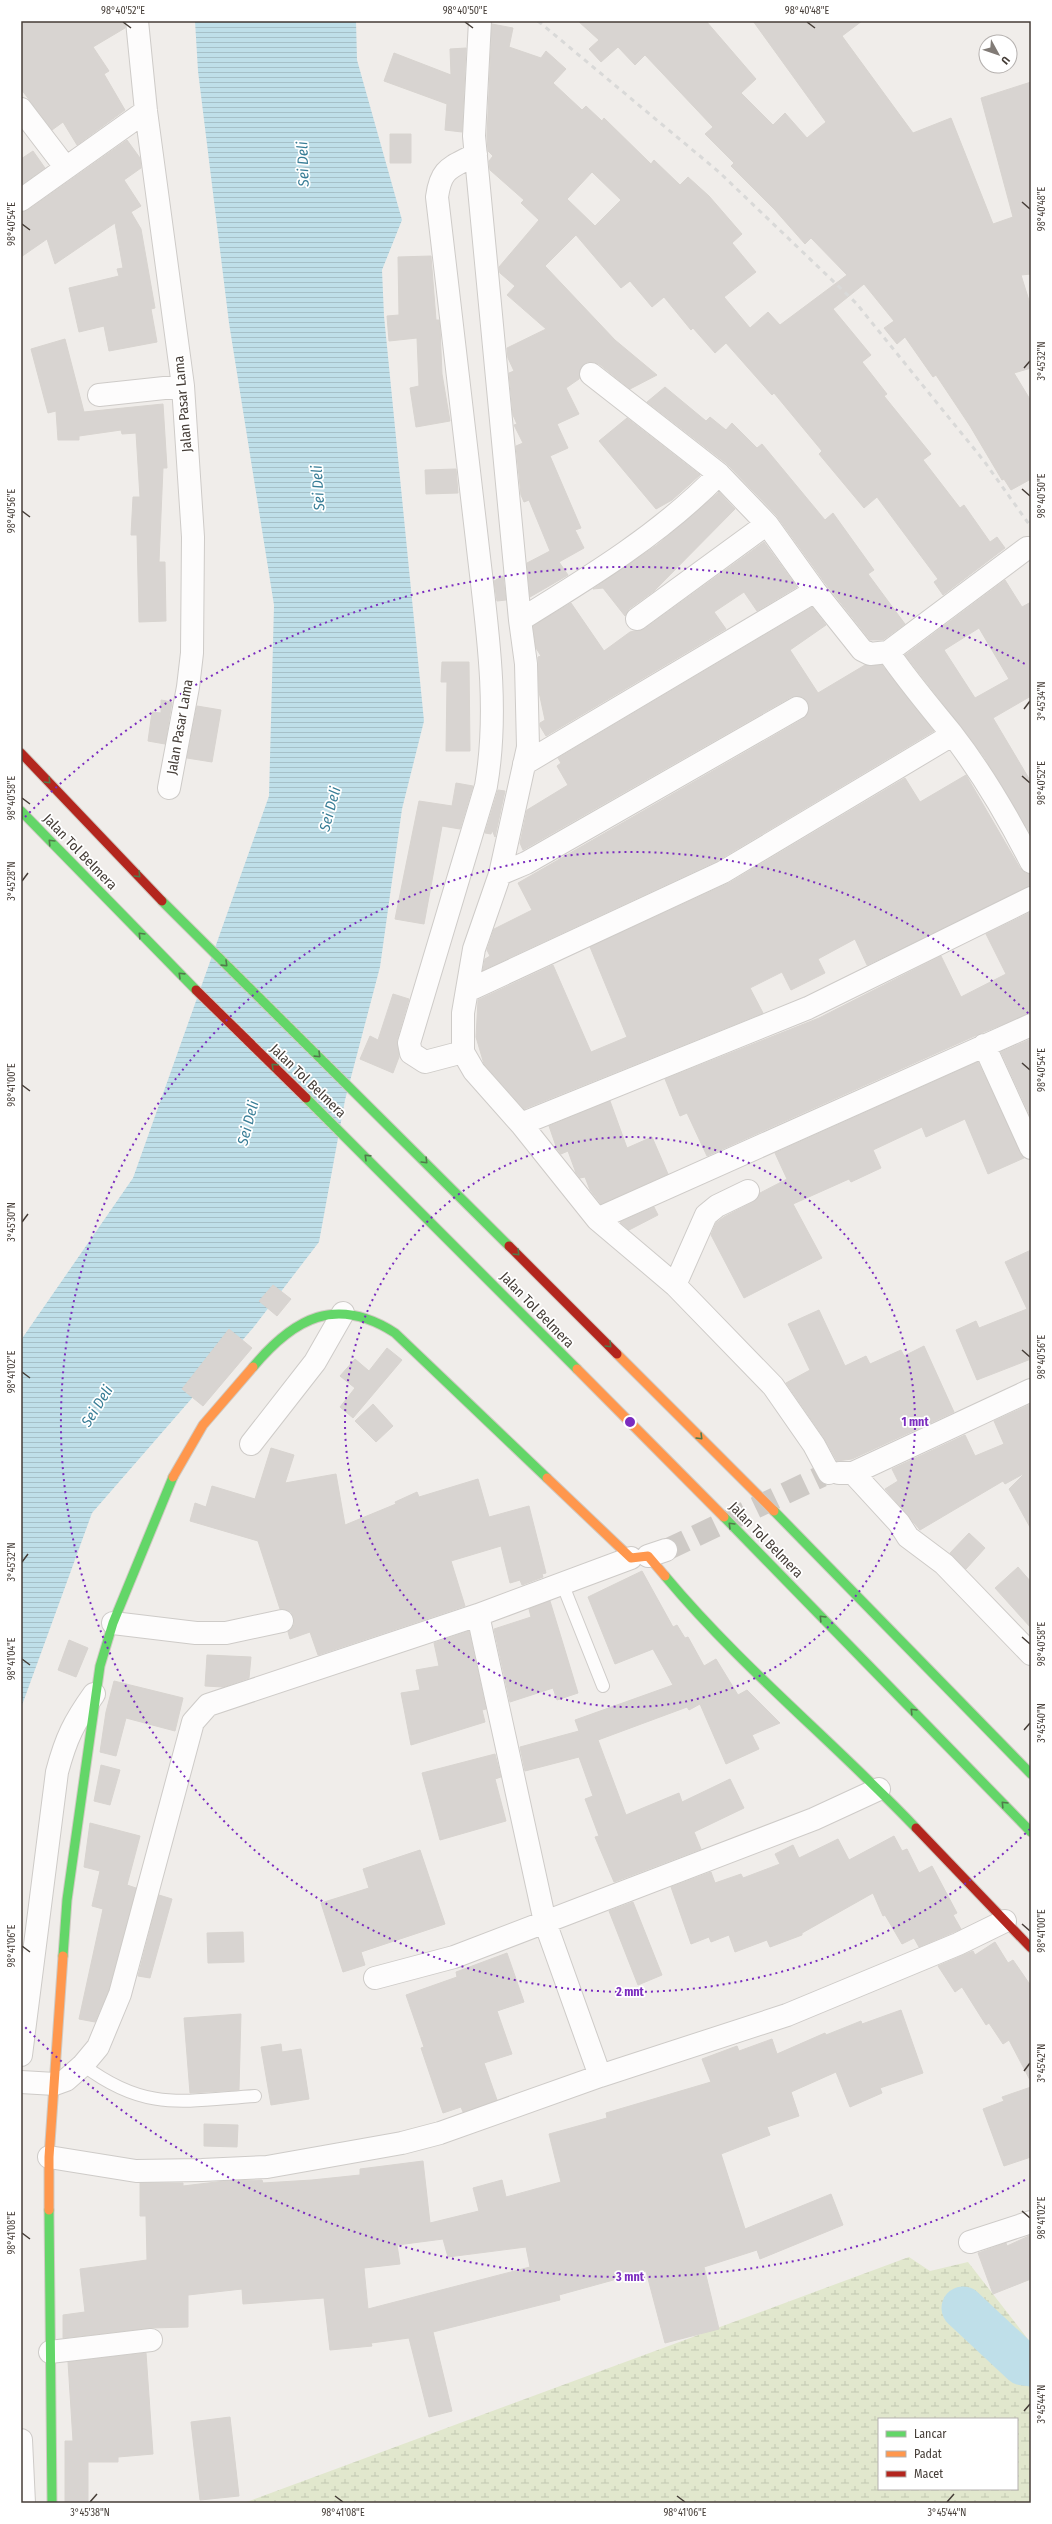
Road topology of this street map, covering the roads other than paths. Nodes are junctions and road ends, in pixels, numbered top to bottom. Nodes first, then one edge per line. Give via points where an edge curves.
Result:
1 (137, 21) edge
2 (480, 21) edge
3 (21, 109) edge
4 (146, 111) junction
5 (476, 154) junction
6 (66, 168) junction
7 (21, 200) edge
8 (591, 374) dead end
9 (184, 386) junction
10 (99, 395) dead end
11 (720, 474) junction
12 (767, 524) junction
13 (1027, 548) dead end
14 (815, 591) junction
15 (637, 619) dead end
16 (520, 620) junction
17 (888, 652) junction
18 (797, 708) dead end
19 (952, 735) junction
20 (21, 753) edge
21 (524, 764) junction
22 (169, 788) dead end
23 (21, 811) edge
24 (1031, 862) edge
25 (500, 874) junction
26 (1031, 898) edge
27 (466, 991) junction
28 (1031, 1025) edge
29 (984, 1044) junction
30 (463, 1052) junction
31 (521, 1124) junction
32 (1031, 1148) edge
33 (748, 1191) dead end
34 (598, 1219) junction
35 (674, 1285) junction
36 (343, 1313) junction
37 (1031, 1390) edge
38 (251, 1444) dead end
39 (853, 1473) junction
40 (648, 1555) junction
41 (562, 1583) junction
42 (478, 1615) junction
43 (282, 1621) dead end
44 (114, 1623) junction
45 (1031, 1654) edge
46 (603, 1686) dead end
47 (94, 1694) junction
48 (1031, 1774) edge
49 (879, 1789) junction
50 (1031, 1832) edge
51 (41, 1900) junction
52 (67, 1900) junction
53 (1005, 1921) junction
54 (545, 1922) junction
55 (1031, 1948) edge
56 (376, 1978) dead end
57 (21, 2055) edge
58 (83, 2065) junction
59 (600, 2076) junction
60 (21, 2082) edge
61 (55, 2084) junction
62 (255, 2096) dead end
63 (49, 2157) junction
64 (1031, 2222) edge
65 (970, 2242) dead end
66 (151, 2340) dead end
67 (50, 2352) junction
68 (21, 2440) edge
69 (24, 2503) edge
70 (52, 2503) edge

1 - 4 street, Jalan Pasar Lama
2 - 5 street via 474,136
3 - 6 street
4 - 6 street
4 - 9 street, Jalan Pasar Lama
5 - 16 street
5 - 30 street via 444,173 439,180 437,197 481,579 493,707 492,752 486,786 409,1044 412,1052 425,1062
6 - 7 street
8 - 11 street
9 - 10 street
9 - 22 street, Jalan Pasar Lama via 193,537 192,653
11 - 12 street
11 - 16 street via 679,511 590,577
12 - 14 street
12 - 15 street
13 - 17 street
14 - 17 street via 862,650 870,654
14 - 21 street
16 - 21 street via 526,664 528,747
17 - 19 street via 912,688
18 - 25 street via 526,863
19 - 24 street via 997,799
19 - 27 street via 723,872
20 -> 48 main road, Jalan Tol Belmera via 197,937 754,1490
21 - 25 street
50 -> 23 main road, Jalan Tol Belmera via 735,1528 394,1184 168,963
25 - 27 street via 474,949
26 - 31 street via 808,1008
27 - 30 street
28 - 29 street
29 - 32 street
29 - 34 street
30 - 31 street via 474,1071
31 - 34 street
33 - 35 street via 717,1206 706,1215
34 - 35 street
35 - 39 street via 772,1386 810,1439 826,1474
36 - 38 street via 316,1362
36 - 40 main road via 376,1320 395,1333
36 - 44 main road via 307,1320 280,1337 203,1425 167,1487
37 - 39 street
39 - 45 street via 908,1537 944,1564
40 - 41 street
40 - 49 main road via 696,1613
41 - 42 street
41 - 46 lane
42 - 54 street
42 - 58 street via 222,1699 208,1705 200,1713 193,1722 188,1738 120,1994 98,2047
43 - 44 street via 226,1633 196,1633
44 - 47 main road
47 - 51 street via 65,1740 52,1798
47 - 52 main road via 93,1726
49 - 53 main road
49 - 54 street via 814,1819
51 - 52 street
51 - 57 street
52 - 61 main road
53 - 55 main road
53 - 59 street via 958,1944 787,2015
54 - 56 street via 454,1957
54 - 59 street
58 - 61 street via 66,2080
58 - 62 lane via 104,2081 126,2092 147,2098 171,2101
59 - 63 street via 440,2133 363,2151 268,2167 136,2171
60 - 61 street
61 - 63 main road
63 - 67 main road
64 - 65 street
66 - 67 street
67 - 70 main road
68 - 69 street

